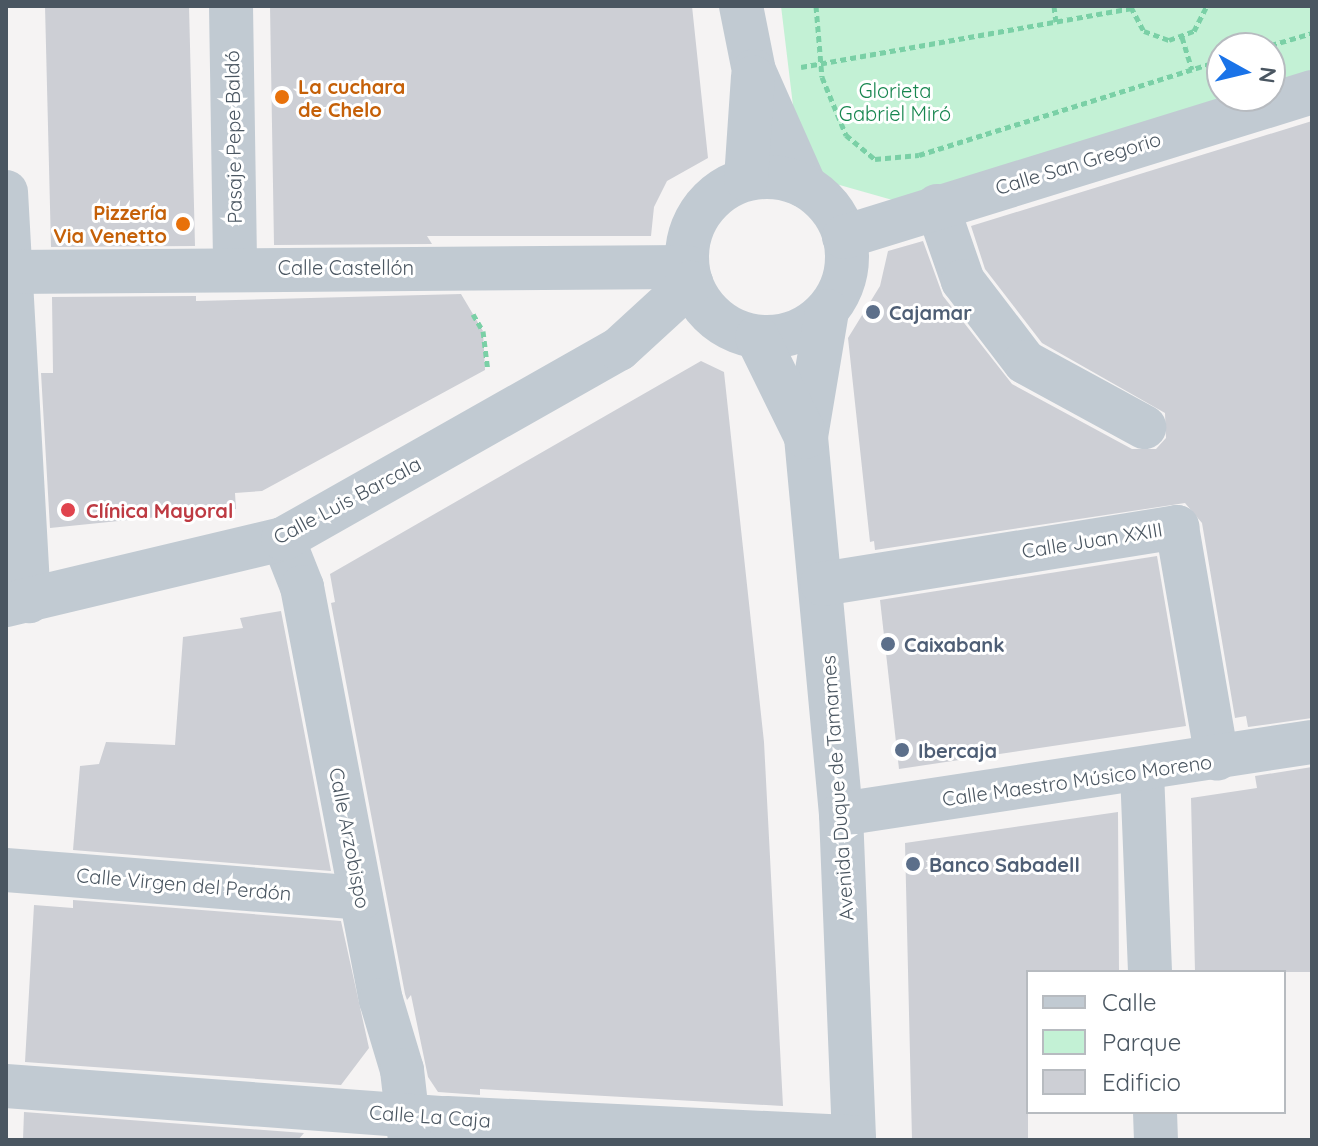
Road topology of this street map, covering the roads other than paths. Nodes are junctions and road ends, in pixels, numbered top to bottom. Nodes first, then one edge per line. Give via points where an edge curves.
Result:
1 (231, 6) edge
2 (741, 6) edge
3 (754, 71) junction
4 (1312, 92) edge
5 (746, 179) junction
6 (805, 186) junction
7 (6, 192) edge
8 (937, 206) junction
9 (844, 237) junction
10 (235, 268) junction
11 (8, 272) edge
12 (689, 275) junction
13 (827, 311) junction
14 (737, 329) junction
15 (619, 349) junction
16 (1144, 427) dead end
17 (806, 437) junction
18 (283, 539) junction
19 (822, 584) junction
20 (18, 603) edge
21 (1312, 742) edge
22 (1217, 759) junction
23 (1142, 772) junction
24 (841, 814) junction
25 (6, 870) edge
26 (361, 898) junction
27 (1150, 970) edge
28 (6, 1086) edge
29 (1155, 1114) edge
30 (409, 1127) edge
31 (854, 1138) edge
32 (1156, 1140) edge

1 - 10 street, Pasaje Pepe Baldó
2 - 3 street
3 - 5 street
3 - 6 street
4 - 8 street, Calle San Gregorio
5 - 6 street via 766,176
5 - 12 street via 724,188 694,222
6 - 9 street via 830,207
7 - 11 street
8 - 9 street, Calle San Gregorio
8 - 16 street via 963,281 1025,362
9 - 13 street via 847,263 841,289
10 - 11 street, Calle Castellón
10 - 12 street, Calle Castellón
11 - 20 street
12 - 14 street
12 - 15 street, Calle Luis Barcala
13 - 14 street via 783,337
13 - 17 street, Avenida Duque de Tamames
14 - 15 street, Calle Luis Barcala
14 - 17 street, Avenida Duque de Tamames
15 - 18 street, Calle Luis Barcala
17 - 19 street, Avenida Duque de Tamames
18 - 20 street, Calle Luis Barcala
18 - 26 street, Calle Arzobispo via 302,587
19 - 22 street, Calle Juan XXIII via 1177,527
19 - 24 street, Avenida Duque de Tamames
21 - 22 street, Calle Maestro Músico Moreno
22 - 23 street, Calle Maestro Músico Moreno
23 - 24 street, Calle Maestro Músico Moreno
23 - 27 street
24 - 31 street, Avenida Duque de Tamames
25 - 26 street, Calle Virgen del Perdón
26 - 30 street, Calle Arzobispo
28 - 30 street, Calle La Caja
29 - 32 street
30 - 31 street, Calle La Caja

